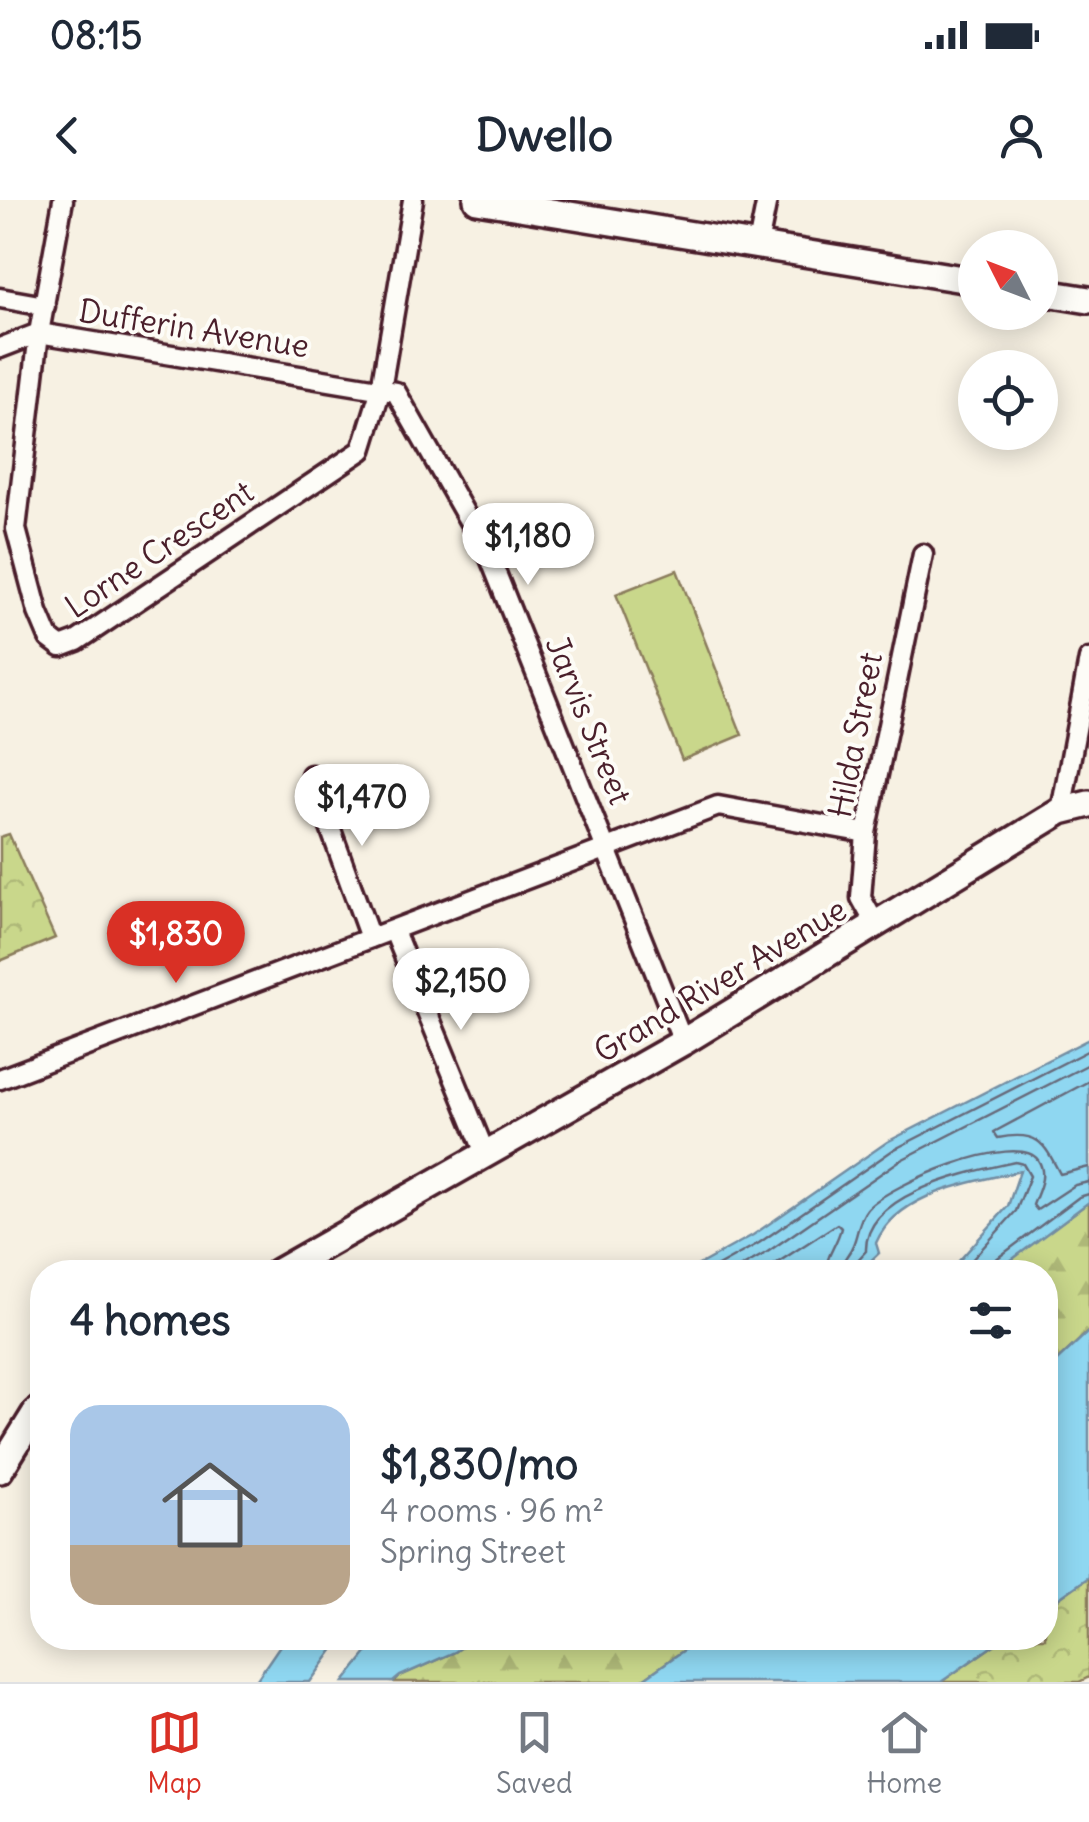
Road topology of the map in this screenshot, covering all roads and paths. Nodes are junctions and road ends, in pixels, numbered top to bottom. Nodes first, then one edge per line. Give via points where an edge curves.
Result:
1 (63, 200) edge
2 (413, 200) edge
3 (478, 200) edge
4 (766, 200) edge
5 (758, 245) junction
6 (958, 278) edge
7 (1058, 295) edge
8 (0, 298) edge
9 (1089, 300) edge
10 (45, 306) junction
11 (40, 333) junction
12 (0, 348) edge
13 (381, 389) junction
14 (923, 554) dead end
15 (1089, 659) edge
16 (311, 774) dead end
17 (1089, 804) edge
18 (1061, 811) junction
19 (866, 833) junction
20 (608, 848) junction
21 (876, 926) junction
22 (394, 931) junction
23 (370, 938) junction
24 (683, 1042) junction
25 (0, 1079) edge
26 (485, 1153) junction
27 (299, 1260) edge
28 (30, 1422) edge
29 (0, 1470) edge

1 - 10 street, Lorne Crescent
2 - 13 street, Lorne Crescent
3 - 5 street
4 - 5 street
5 - 6 street
7 - 9 street
8 - 10 street
10 - 11 street, Lorne Crescent
11 - 12 street, Dufferin Avenue
11 - 13 street, Dufferin Avenue
11 - 13 street, Lorne Crescent via 16,530 38,612 61,648 362,450
13 - 20 street, Jarvis Street via 396,392 490,558
14 - 19 street, Hilda Street
15 - 18 street
16 - 23 street
17 - 18 street, Grand River Avenue
18 - 21 street, Grand River Avenue
19 - 20 street via 718,806
19 - 21 street, Hilda Street via 861,898
20 - 22 street
20 - 24 street, Jarvis Street
21 - 24 street, Grand River Avenue
22 - 23 street
22 - 26 street
23 - 25 street
24 - 26 street, Grand River Avenue
26 - 27 street, Grand River Avenue
28 - 29 street

